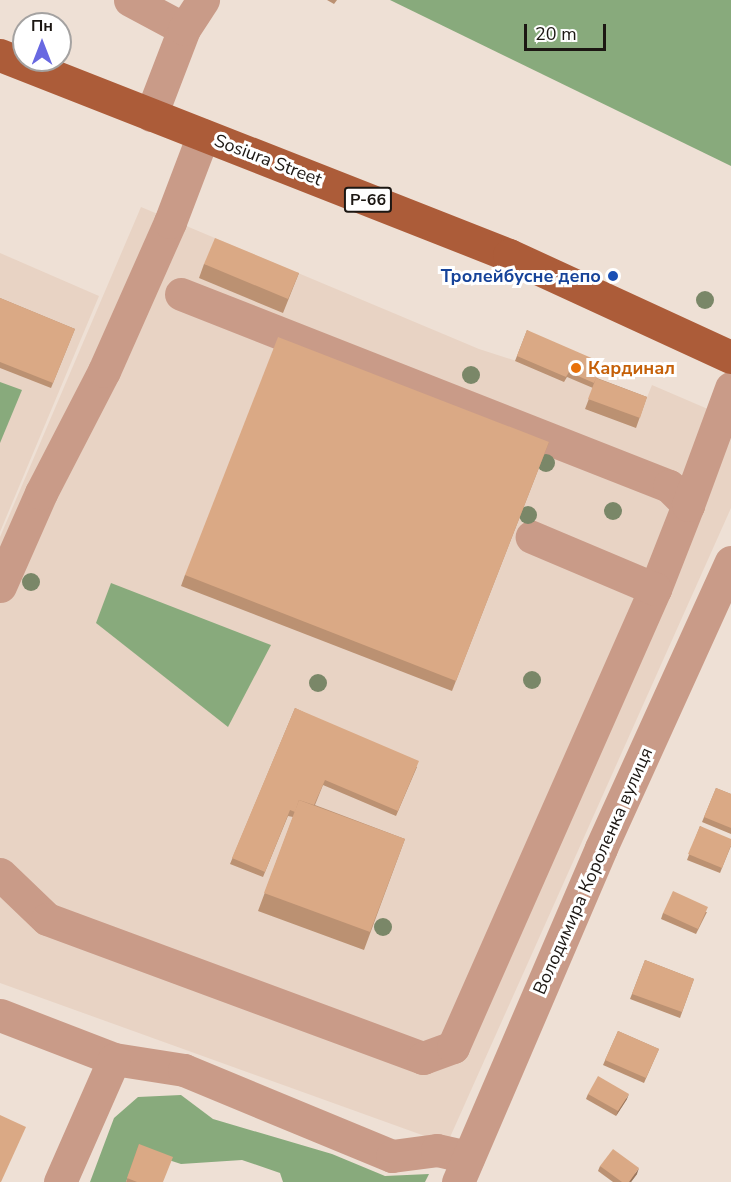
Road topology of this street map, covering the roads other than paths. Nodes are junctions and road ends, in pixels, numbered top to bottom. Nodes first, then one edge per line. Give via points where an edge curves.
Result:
1 (130, 0) edge
2 (203, 0) edge
3 (184, 29) junction
4 (0, 55) edge
5 (152, 115) junction
6 (203, 135) junction
7 (181, 294) dead end
8 (731, 357) edge
9 (731, 388) edge
10 (688, 505) junction
11 (532, 537) dead end
12 (731, 562) edge
13 (0, 586) edge
14 (655, 589) junction
15 (0, 874) edge
16 (0, 1015) edge
17 (114, 1059) junction
18 (463, 1170) edge
19 (60, 1182) edge

1 - 3 street
2 - 3 street
3 - 5 street
4 - 5 main road, Sosiura Street / Р-66
5 - 6 main road, Sosiura Street / Р-66
6 - 8 main road, Sosiura Street / Р-66 via 509,255
6 - 13 street via 109,360
7 - 10 street via 638,471 669,486
9 - 10 street
10 - 14 street
11 - 14 street
12 - 18 street, Володимира Короленка вулиця via 601,848
14 - 15 street via 453,1047 423,1058 47,919
16 - 17 street
17 - 18 street via 184,1070 392,1156 437,1150
17 - 19 street

